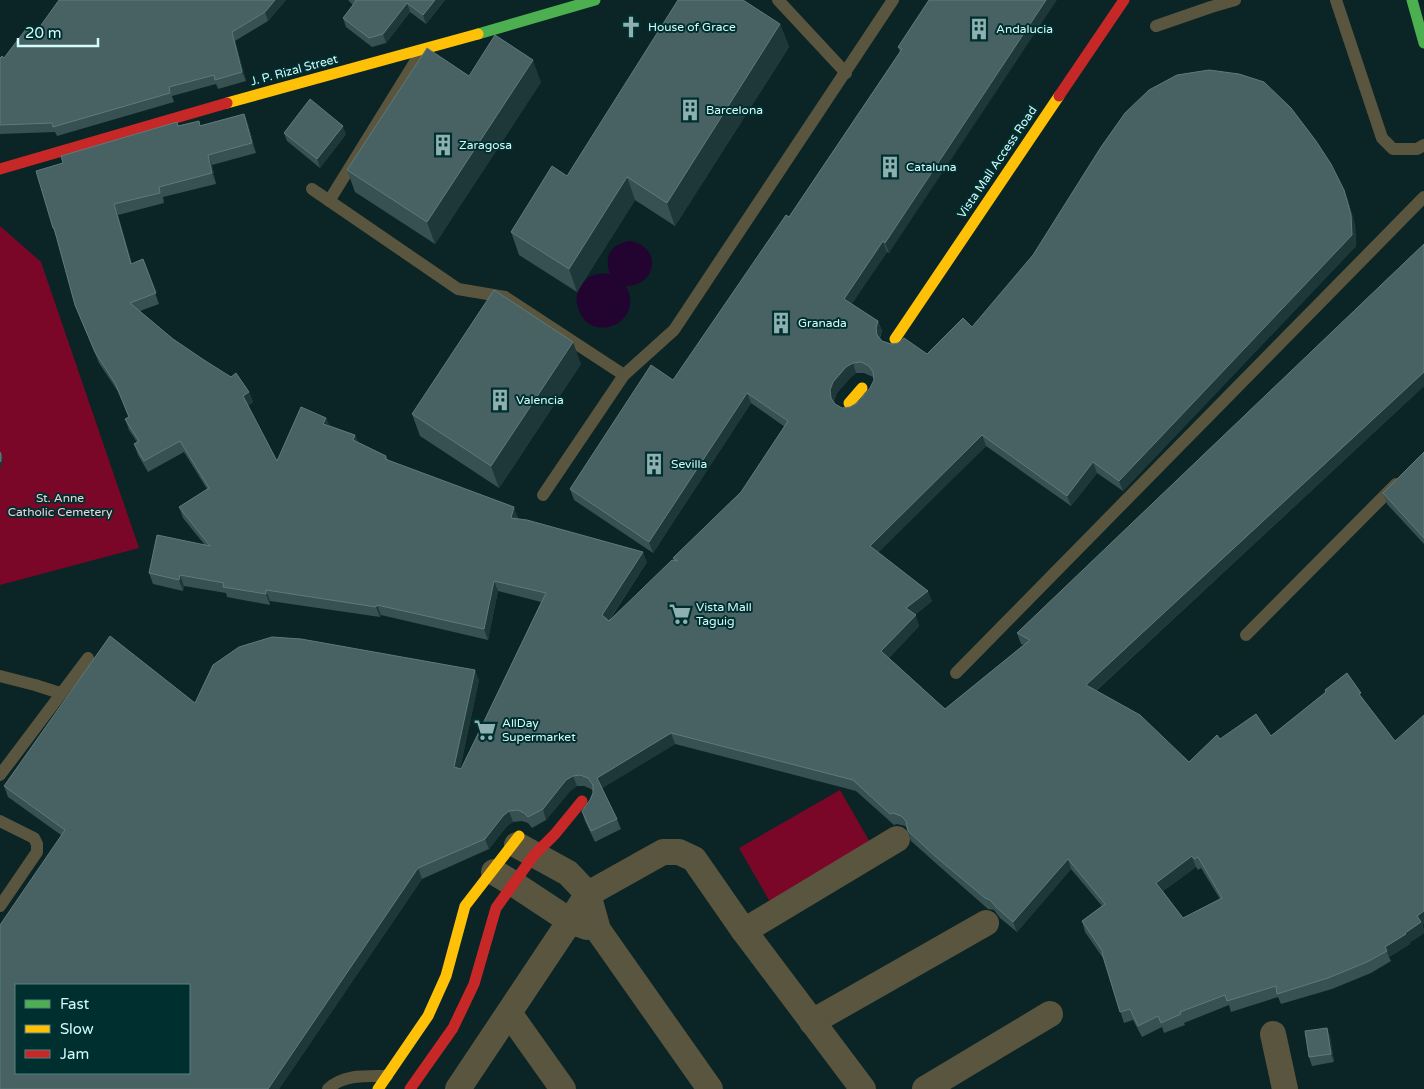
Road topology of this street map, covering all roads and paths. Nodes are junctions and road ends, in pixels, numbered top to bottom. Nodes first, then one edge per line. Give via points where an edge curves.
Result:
1 (595, 0) edge
2 (778, 0) edge
3 (894, 0) edge
4 (1124, 0) edge
5 (1235, 0) edge
6 (1336, 0) edge
7 (1412, 0) edge
8 (1156, 26) dead end
9 (1424, 43) edge
10 (422, 50) junction
11 (846, 73) junction
12 (1424, 145) edge
13 (0, 169) edge
14 (312, 189) dead end
15 (1424, 197) edge
16 (329, 200) junction
17 (895, 339) dead end
18 (624, 375) junction
19 (862, 388) dead end
20 (849, 403) dead end
21 (1403, 476) edge
22 (543, 495) dead end
23 (1246, 635) dead end
24 (88, 658) dead end
25 (956, 673) dead end
26 (0, 676) edge
27 (60, 693) junction
28 (0, 775) edge
29 (582, 801) dead end
30 (0, 821) edge
31 (896, 840) dead end
32 (522, 845) junction
33 (491, 871) junction
34 (514, 884) junction
35 (588, 894) junction
36 (0, 906) edge
37 (570, 921) junction
38 (986, 923) dead end
39 (598, 930) junction
40 (744, 931) junction
41 (509, 1013) junction
42 (1050, 1014) dead end
43 (812, 1022) junction
44 (1273, 1034) dead end
45 (400, 1084) edge
46 (328, 1089) edge
47 (378, 1089) edge
48 (458, 1089) edge
49 (563, 1089) edge
50 (710, 1089) edge
51 (863, 1089) edge
52 (924, 1089) edge
53 (1285, 1089) edge

1 - 10 street, J. P. Rizal Street
2 - 11 lane
3 - 11 lane
4 - 17 street, Vista Mall Access Road
5 - 8 lane
6 - 12 lane via 1382,138 1394,149 1417,149
7 - 9 street
10 - 13 street, J. P. Rizal Street via 285,86
10 - 16 lane
11 - 18 lane via 674,330
14 - 16 lane
15 - 25 lane
16 - 18 lane via 458,288 505,297
18 - 22 lane
19 - 20 street
21 - 23 lane
24 - 27 lane
26 - 27 lane
27 - 28 lane
29 - 32 street via 555,834
30 - 36 lane via 34,838 38,848
31 - 40 street
32 - 33 street
32 - 34 street
32 - 35 street via 568,873
33 - 34 street
33 - 45 street via 464,906 446,976
34 - 37 street
34 - 45 street via 496,908 474,984 453,1028
35 - 37 street
35 - 39 street
35 - 40 street via 663,852 679,852 694,860
37 - 39 street
37 - 41 street
38 - 43 street
39 - 50 street
40 - 43 street
41 - 48 street
41 - 49 street
42 - 52 street
43 - 51 street
44 - 53 street
45 - 46 lane via 352,1077
45 - 47 street

